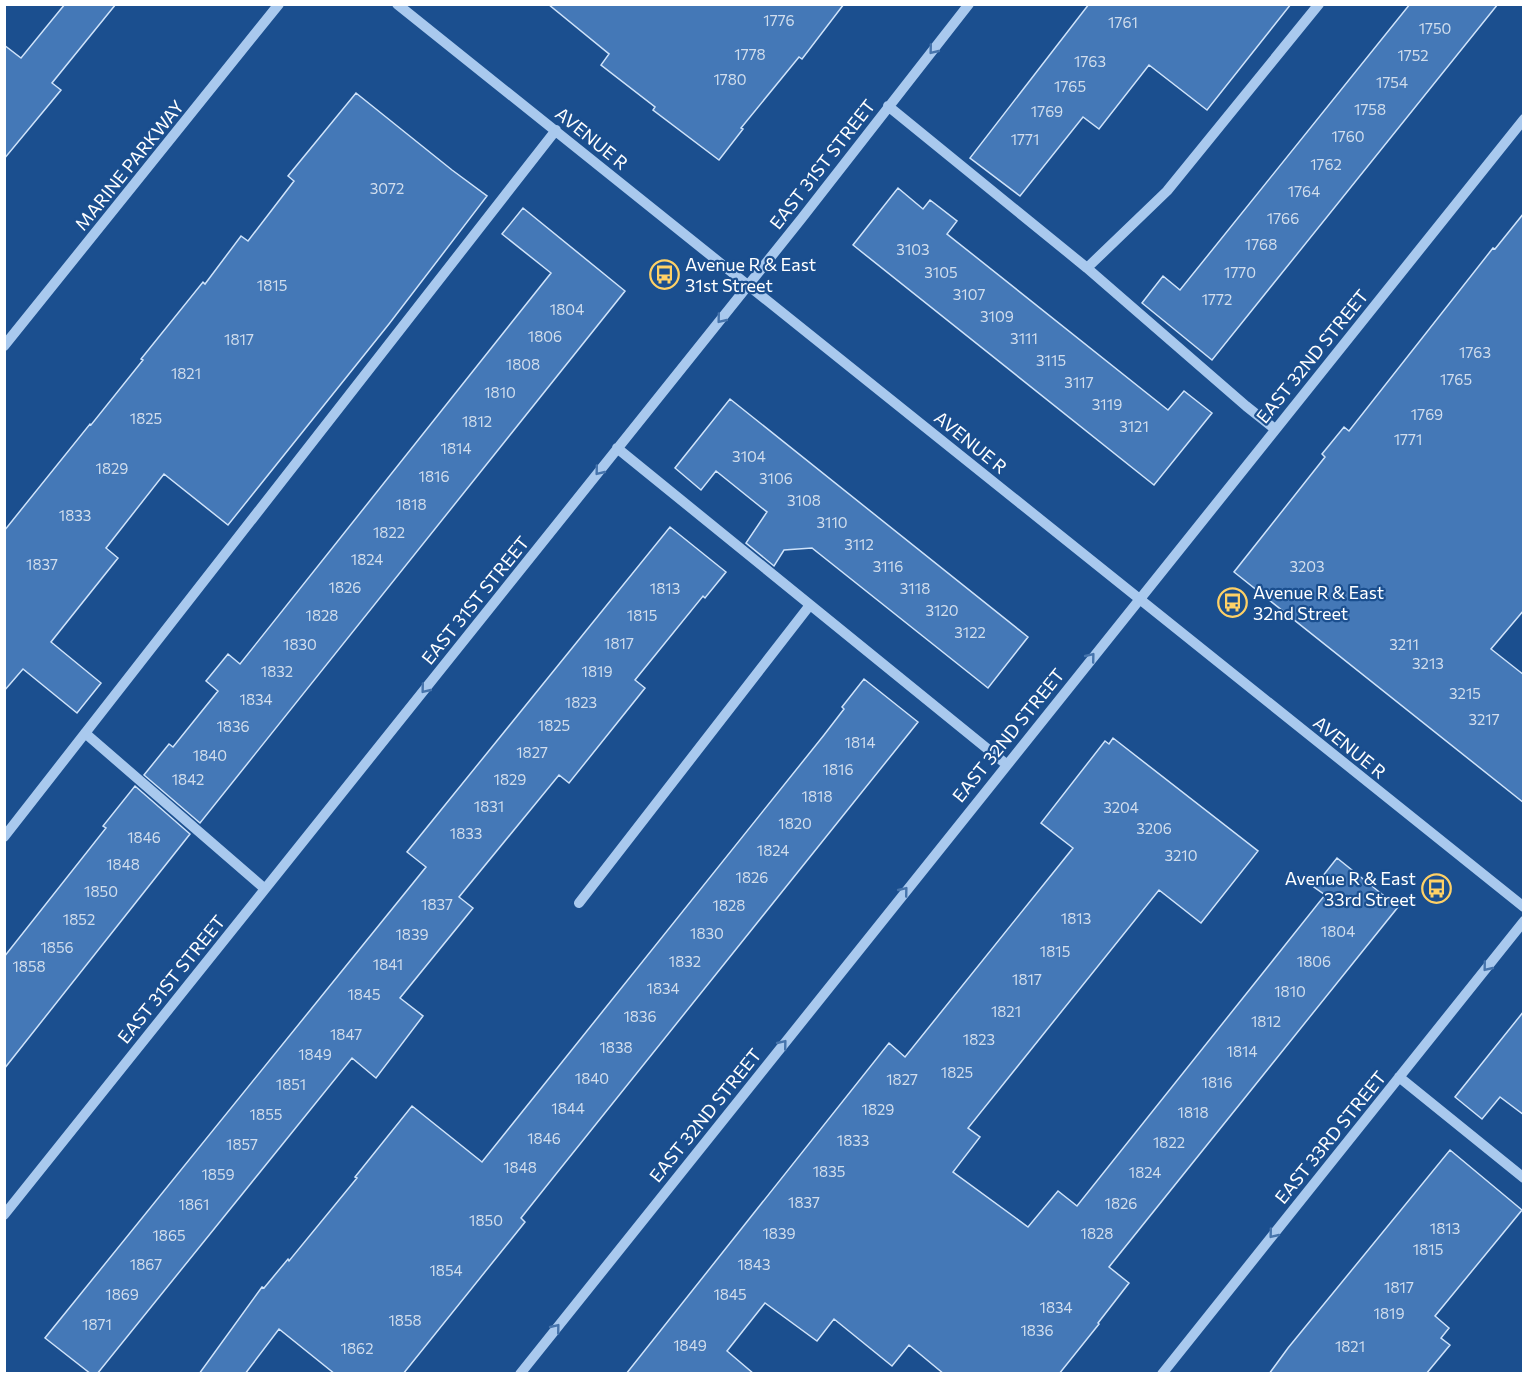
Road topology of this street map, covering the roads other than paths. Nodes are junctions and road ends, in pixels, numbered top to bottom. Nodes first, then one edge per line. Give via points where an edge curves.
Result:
1 (279, 4) edge
2 (397, 4) edge
3 (969, 4) edge
4 (1319, 4) edge
5 (888, 106) junction
6 (1524, 119) edge
7 (556, 130) junction
8 (1087, 268) junction
9 (748, 285) junction
10 (4, 346) edge
11 (1275, 429) junction
12 (617, 448) junction
13 (1138, 599) junction
14 (810, 605) junction
15 (85, 733) junction
16 (1006, 764) junction
17 (4, 837) edge
18 (265, 889) junction
19 (579, 903) dead end
20 (1524, 907) edge
21 (1524, 921) edge
22 (1399, 1077) junction
23 (1524, 1178) edge
24 (4, 1215) edge
25 (520, 1374) edge
26 (1162, 1374) edge

1 - 10 street, MARINE PARKWAY
2 - 7 street, AVENUE R
3 -> 5 street, EAST 31ST STREET
4 - 8 street via 1167,191
5 - 8 street
5 - 9 street, EAST 31ST STREET
6 - 11 street, EAST 32ND STREET
7 - 9 street, AVENUE R
7 - 15 street
8 - 11 street
9 -> 12 street, EAST 31ST STREET
9 - 13 street, AVENUE R
11 - 13 street, EAST 32ND STREET
12 - 14 street
12 -> 18 street, EAST 31ST STREET
16 -> 13 street, EAST 32ND STREET
13 - 20 street, AVENUE R
14 - 16 street
14 - 19 street
15 - 17 street
15 - 18 street
25 -> 16 street, EAST 32ND STREET
18 - 24 street, EAST 31ST STREET
21 -> 22 street, EAST 33RD STREET
22 - 23 street
22 -> 26 street, EAST 33RD STREET

